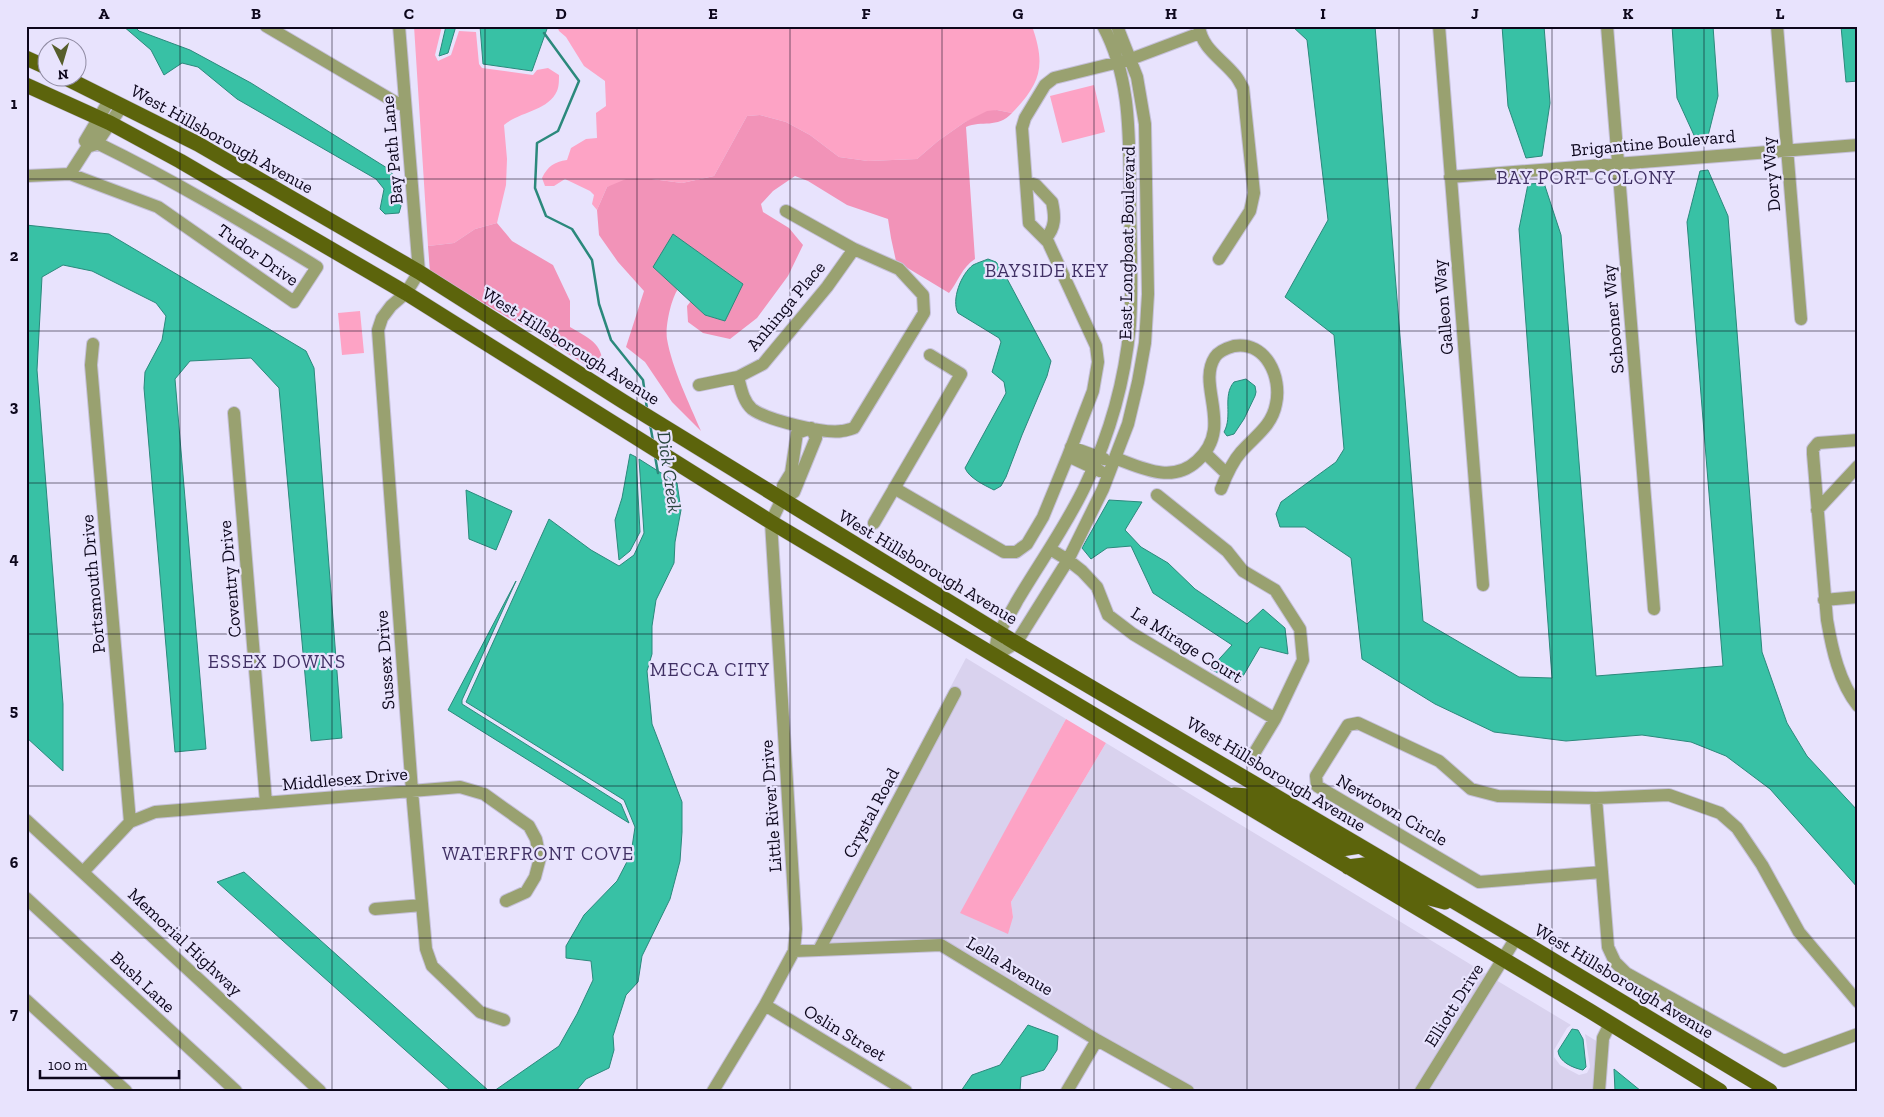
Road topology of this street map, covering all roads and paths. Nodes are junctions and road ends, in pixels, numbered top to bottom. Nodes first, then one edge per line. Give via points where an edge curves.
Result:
1 (266, 26) edge
2 (399, 26) edge
3 (1103, 26) edge
4 (1117, 26) edge
5 (1439, 26) edge
6 (1608, 26) edge
7 (1777, 26) edge
8 (1199, 30) edge
9 (26, 58) edge
10 (1131, 59) junction
11 (1118, 62) junction
12 (38, 63) edge
13 (26, 85) edge
14 (87, 88) edge
15 (116, 102) junction
16 (406, 106) junction
17 (104, 121) junction
18 (92, 144) junction
19 (1858, 145) edge
20 (1787, 150) junction
21 (1618, 164) junction
22 (70, 174) junction
23 (26, 176) edge
24 (1450, 177) junction
25 (1026, 182) junction
26 (786, 211) dead end
27 (1045, 240) junction
28 (854, 249) junction
29 (1219, 259) dead end
30 (419, 272) junction
31 (406, 293) junction
32 (1800, 319) dead end
33 (93, 344) dead end
34 (930, 355) dead end
35 (738, 377) junction
36 (699, 385) dead end
37 (234, 413) dead end
38 (810, 428) junction
39 (1858, 440) edge
40 (795, 446) junction
41 (810, 451) junction
42 (1070, 451) junction
43 (1205, 453) junction
44 (1096, 463) junction
45 (1112, 465) junction
46 (1858, 466) edge
47 (1228, 474) junction
48 (894, 488) junction
49 (1221, 489) dead end
50 (1157, 495) dead end
51 (782, 499) junction
52 (1817, 510) junction
53 (771, 522) junction
54 (874, 523) dead end
55 (1050, 549) junction
56 (1068, 560) junction
57 (1483, 585) dead end
58 (1858, 597) edge
59 (1824, 600) junction
60 (1654, 610) dead end
61 (999, 632) junction
62 (1016, 643) junction
63 (994, 656) junction
64 (955, 694) dead end
65 (1858, 706) edge
66 (1275, 719) junction
67 (1255, 752) dead end
68 (412, 791) junction
69 (1225, 794) junction
70 (1596, 798) junction
71 (266, 803) junction
72 (26, 820) edge
73 (130, 822) junction
74 (1360, 846) junction
75 (1348, 867) junction
76 (83, 872) junction
77 (1602, 872) junction
78 (26, 898) edge
79 (506, 901) dead end
80 (422, 905) junction
81 (1464, 907) junction
82 (374, 909) dead end
83 (1516, 938) junction
84 (819, 950) junction
85 (794, 951) junction
86 (1503, 959) junction
87 (26, 1000) edge
88 (1858, 1002) edge
89 (765, 1005) junction
90 (504, 1020) dead end
91 (1610, 1024) junction
92 (1853, 1035) edge
93 (1097, 1040) junction
94 (126, 1091) edge
95 (236, 1091) edge
96 (320, 1091) edge
97 (713, 1091) edge
98 (906, 1091) edge
99 (1067, 1091) edge
100 (1188, 1091) edge
101 (1421, 1091) edge
102 (1599, 1091) edge
103 (1720, 1091) edge
104 (1770, 1091) edge

1 - 16 street
2 - 16 street, Bay Path Lane
3 - 11 street, East Longboat Boulevard
4 - 10 street, East Longboat Boulevard
5 - 24 street, Galleon Way
6 - 21 street, Schooner Way
7 - 20 street, Dory Way
8 - 10 street
8 - 29 street via 1210,52 1235,75 1243,88 1254,193 1250,211
9 - 12 main road
10 - 11 street
10 - 45 street, East Longboat Boulevard via 1145,124 1148,294 1138,382 1128,424
11 - 25 street via 1054,78 1042,89 1023,123
11 - 44 street, East Longboat Boulevard via 1128,121 1131,306 1119,390
13 - 17 main road
14 - 15 main road, West Hillsborough Avenue
15 - 17 street
15 - 30 main road, West Hillsborough Avenue via 198,144
16 - 30 street, Bay Path Lane
17 - 18 street via 85,141
17 - 31 main road via 180,161
18 - 22 street
18 - 22 street, Tudor Drive via 128,158 318,267 294,302 158,207
19 - 20 street, Brigantine Boulevard
20 - 21 street, Brigantine Boulevard
20 - 32 street, Dory Way
21 - 24 street, Brigantine Boulevard
21 - 60 street, Schooner Way
22 - 23 street, Tudor Drive
24 - 57 street, Galleon Way
25 - 27 street via 1029,223
25 - 27 street via 1036,185 1052,202 1054,225
26 - 28 street
27 - 42 street via 1097,350 1093,391
28 - 35 street, Anhinga Place via 827,287 762,364
28 - 38 street via 899,269 923,295 924,313 854,428 841,432
30 - 31 street, Sussex Drive
30 - 51 main road, West Hillsborough Avenue
31 - 53 main road
31 - 68 street, Sussex Drive via 391,306 378,330
33 - 73 street, Portsmouth Drive via 92,365
34 - 48 street via 961,374
35 - 36 street, Anhinga Place
35 - 38 street via 745,401 752,409 770,419
37 - 71 street, Coventry Drive
38 - 40 street via 797,433
38 - 41 street via 816,438
39 - 52 street via 1818,443 1813,449
40 - 41 street
40 - 51 street via 791,473 783,486
41 - 51 street via 794,492
42 - 44 street
42 - 48 street via 1043,517 1027,544 1012,553 1004,552
43 - 45 street via 1193,465 1168,474
43 - 47 street
43 - 47 street via 1214,432 1210,378 1214,358 1230,347 1244,345 1256,349 1266,358 1274,373 1276,403 1267,425 1241,452
44 - 45 street
44 - 55 street, East Longboat Boulevard via 1078,502
45 - 56 street, East Longboat Boulevard
46 - 52 street
47 - 49 street
48 - 54 street
50 - 66 street via 1227,551 1242,571 1275,590 1300,629 1303,660
51 - 53 street, Little River Drive
51 - 61 main road, West Hillsborough Avenue
52 - 59 street
53 - 63 main road
53 - 85 street, Little River Drive via 796,929
55 - 56 street, La Mirage Court
55 - 61 street, East Longboat Boulevard
56 - 62 street, East Longboat Boulevard
56 - 66 street, La Mirage Court via 1097,587 1108,615 1133,634
58 - 59 street
59 - 65 street via 1832,647 1847,691
61 - 62 main road, West Hillsborough Avenue
61 - 63 street, East Longboat Boulevard
62 - 63 street, East Longboat Boulevard
62 - 74 main road, West Hillsborough Avenue
63 - 69 main road
64 - 84 street, Crystal Road
66 - 67 street
68 - 71 street, Middlesex Drive
68 - 79 street, Middlesex Drive via 460,788 484,794 529,826 540,858 535,877 526,892
68 - 80 street, Sussex Drive
69 - 74 main road via 1248,796 1341,849
69 - 75 main road
70 - 77 street
70 - 77 street, Newtown Circle via 1498,796 1471,789 1439,760 1358,723 1348,725 1316,776 1317,786 1479,882
70 - 88 street, Newtown Circle via 1669,796 1720,812 1737,828 1762,865 1799,932
71 - 73 street, Middlesex Drive via 155,812
72 - 76 street, Memorial Highway
73 - 76 street, Middlesex Drive
74 - 81 main road, West Hillsborough Avenue
75 - 81 main road via 1364,865 1426,897
75 - 86 main road
76 - 96 street, Memorial Highway
77 - 92 street via 1608,947 1615,962 1626,973 1784,1061
78 - 95 street, Bush Lane
80 - 82 street
80 - 90 street, Sussex Drive via 426,948 432,966 480,1012
81 - 83 main road, West Hillsborough Avenue
83 - 86 street, Elliott Drive
83 - 104 main road, West Hillsborough Avenue
84 - 85 street, Lella Avenue
84 - 93 street, Lella Avenue via 941,944
85 - 89 street, Little River Drive
86 - 91 main road
86 - 101 street, Elliott Drive
87 - 94 street
89 - 97 street, Little River Drive
89 - 98 street, Oslin Street
91 - 102 street via 1603,1038
91 - 103 main road
93 - 99 street
93 - 100 street, Lella Avenue

